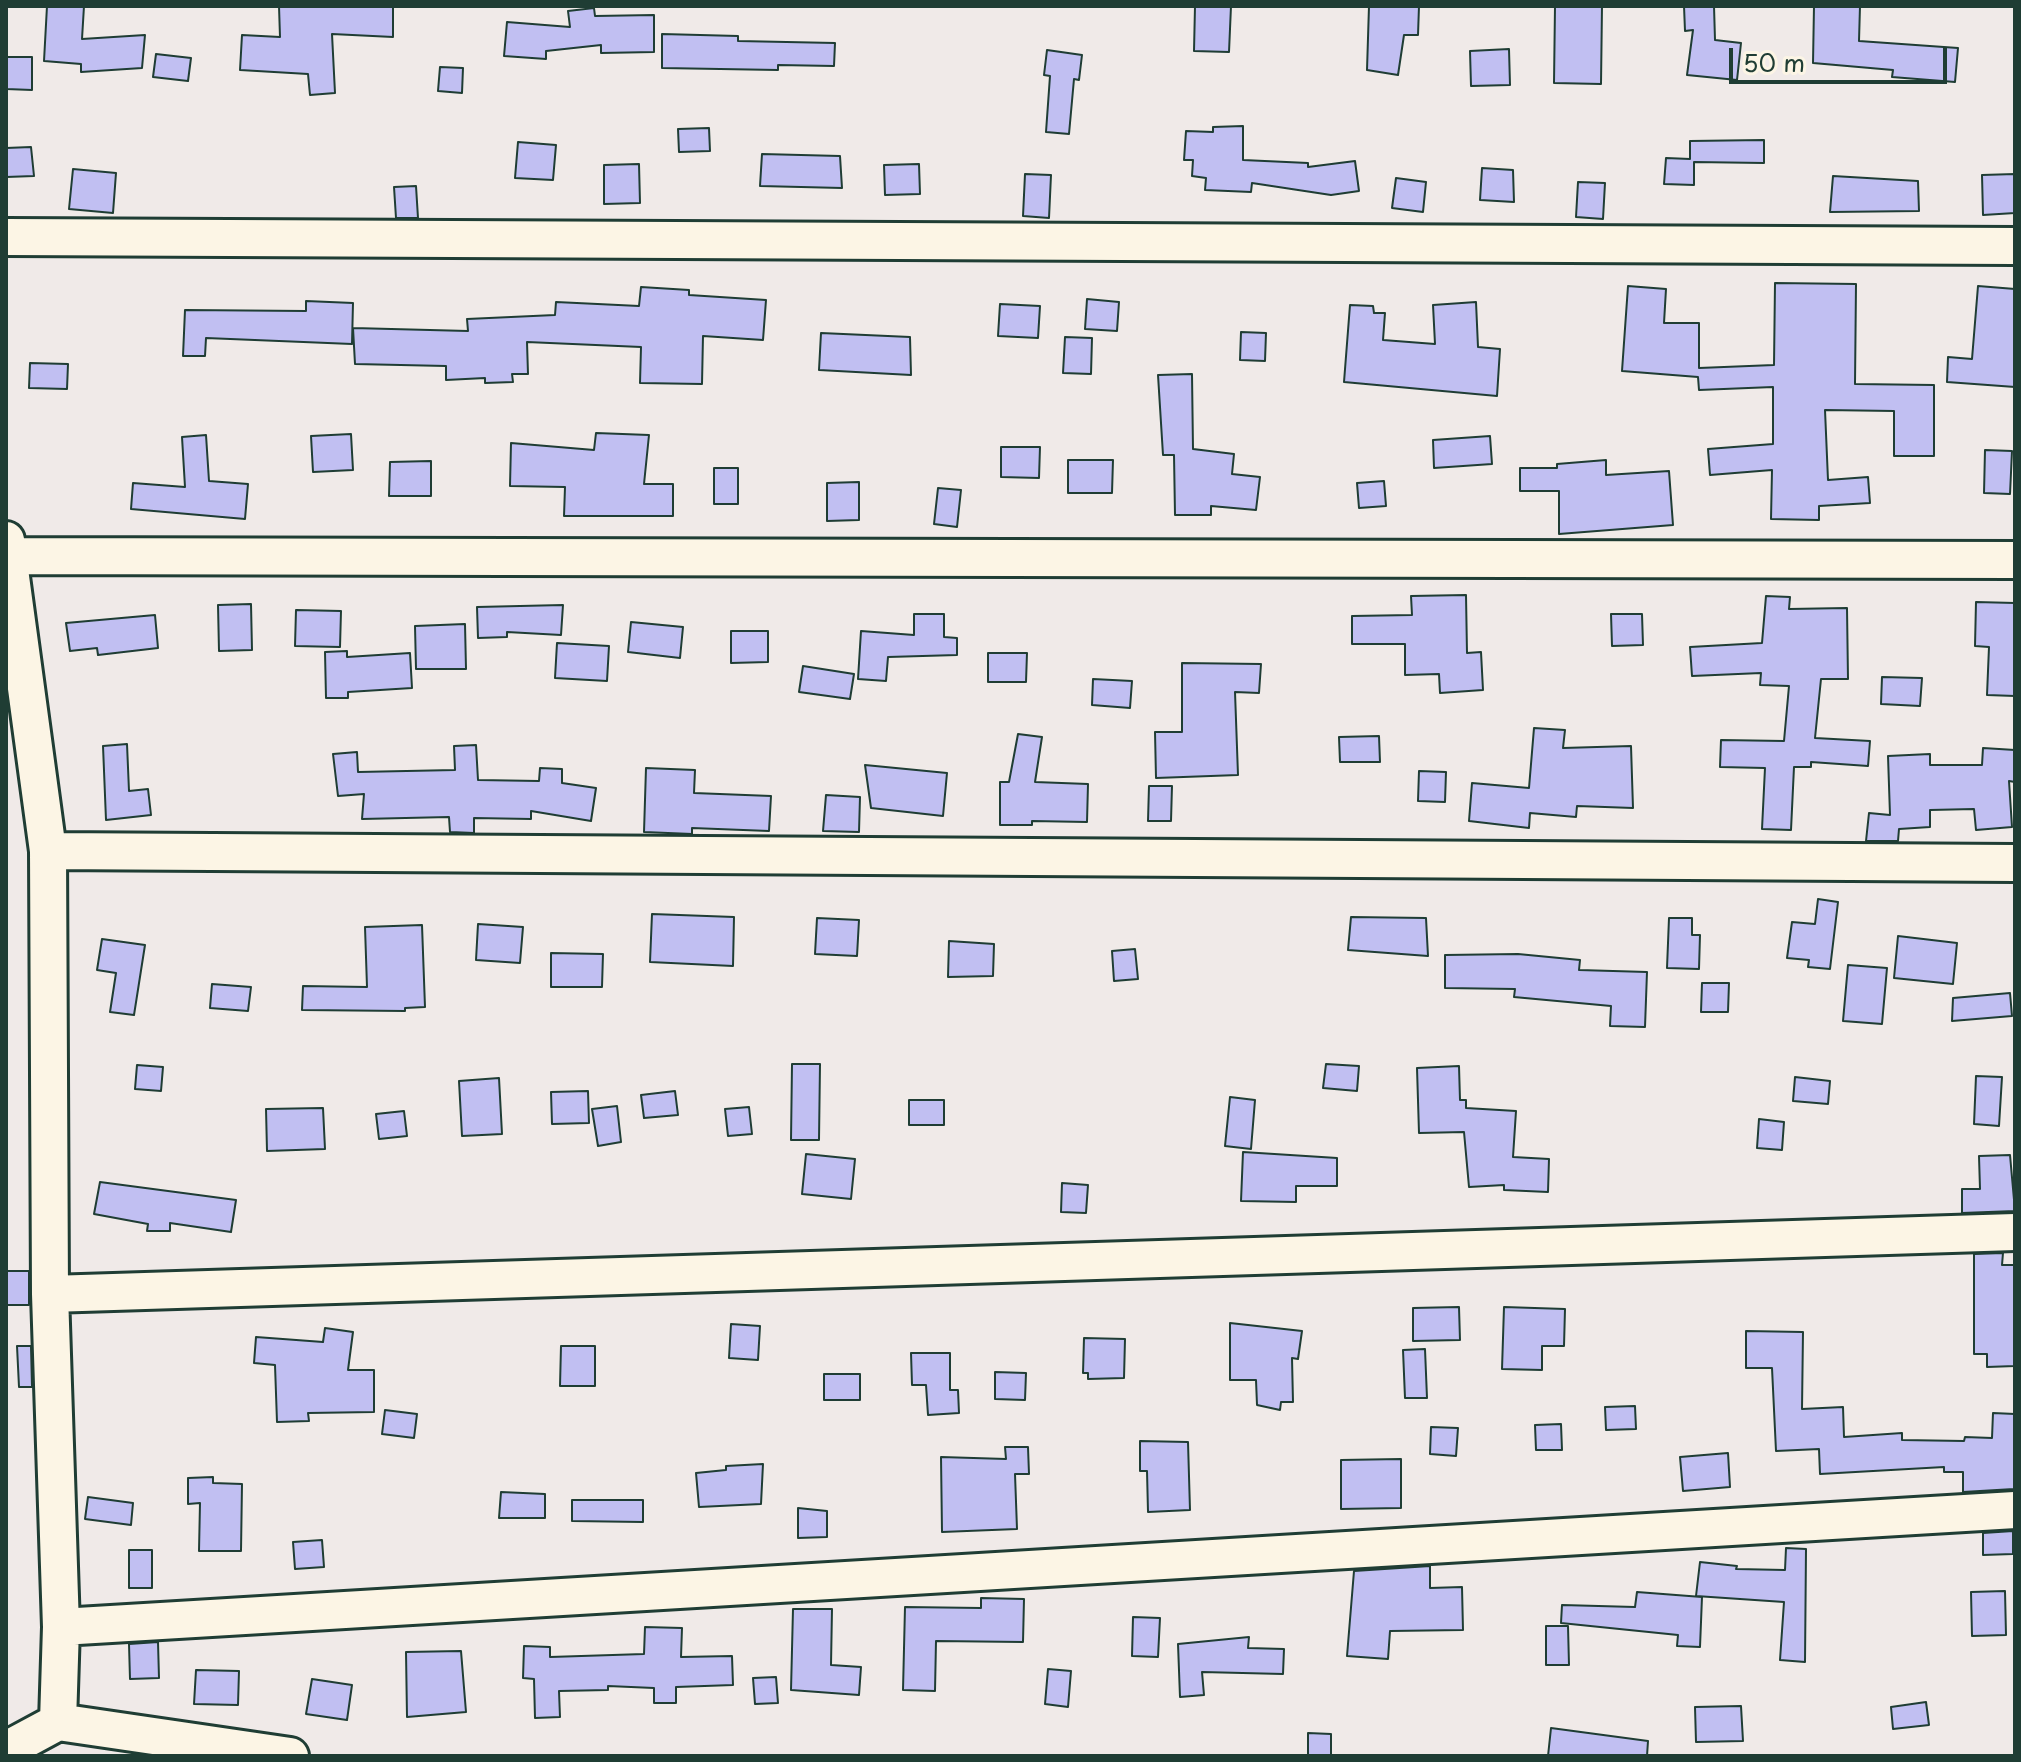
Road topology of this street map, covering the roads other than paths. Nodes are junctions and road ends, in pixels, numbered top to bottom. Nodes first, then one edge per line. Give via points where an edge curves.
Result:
1 (6, 237) edge
2 (2015, 246) edge
3 (7, 548) edge
4 (2015, 560) edge
5 (48, 851) junction
6 (2015, 863) edge
7 (2015, 1232) edge
8 (50, 1294) junction
9 (2015, 1510) edge
10 (61, 1627) junction
11 (58, 1722) junction
12 (6, 1750) edge
13 (290, 1756) edge

1 - 2 street
3 - 4 street
3 - 5 street
5 - 6 street
5 - 8 street
7 - 8 street
8 - 10 street
9 - 10 street
10 - 11 street
11 - 12 street
11 - 13 street

